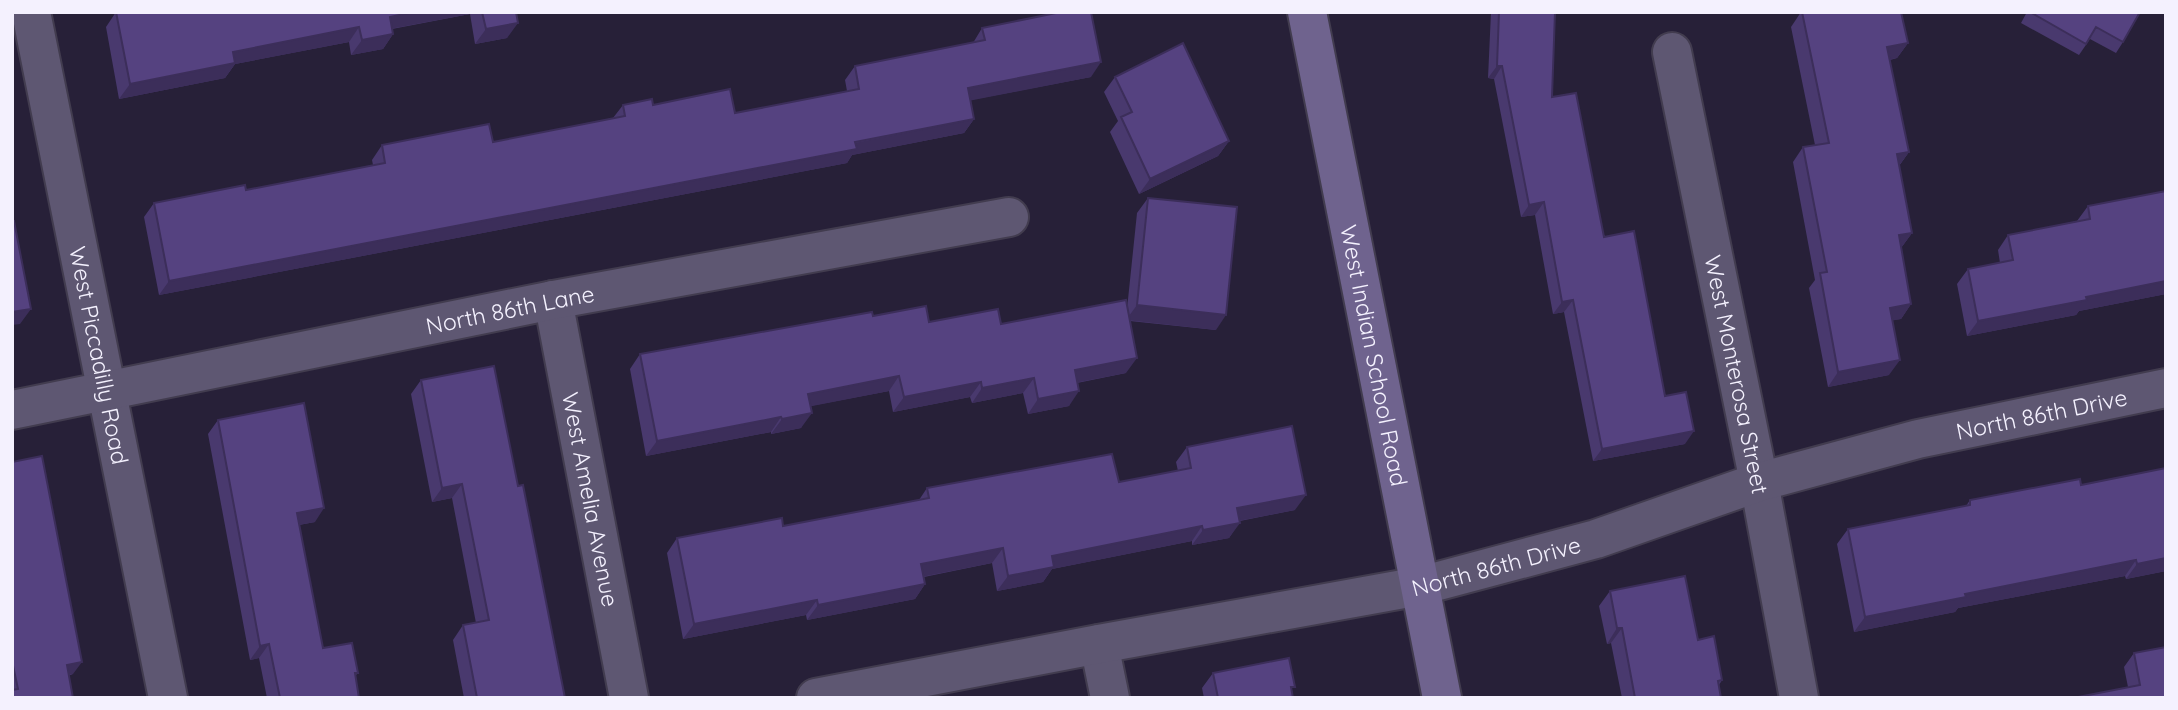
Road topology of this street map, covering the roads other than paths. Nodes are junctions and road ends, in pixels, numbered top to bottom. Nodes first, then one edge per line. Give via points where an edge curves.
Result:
1 (31, 12) edge
2 (1307, 12) edge
3 (1672, 52) dead end
4 (1009, 217) dead end
5 (553, 300) junction
6 (2166, 388) edge
7 (107, 391) junction
8 (12, 410) edge
9 (1759, 482) junction
10 (1420, 586) junction
11 (1099, 644) junction
12 (168, 698) edge
13 (629, 698) edge
14 (816, 698) edge
15 (1110, 698) edge
16 (1442, 698) edge
17 (1799, 698) edge

1 - 7 street, West Piccadilly Road
2 - 10 main road, West Indian School Road
3 - 9 street, West Monterosa Street
4 - 5 street, North 86th Lane
5 - 7 street, North 86th Lane
5 - 13 street, West Amelia Avenue
6 - 9 street, North 86th Drive via 1918,439
7 - 8 street, North 86th Lane
7 - 12 street, West Piccadilly Road
9 - 10 street, North 86th Drive via 1596,539
9 - 17 street, West Monterosa Street
10 - 11 street, North 86th Drive
10 - 16 main road, West Indian School Road
11 - 14 street, North 86th Drive
11 - 15 street

